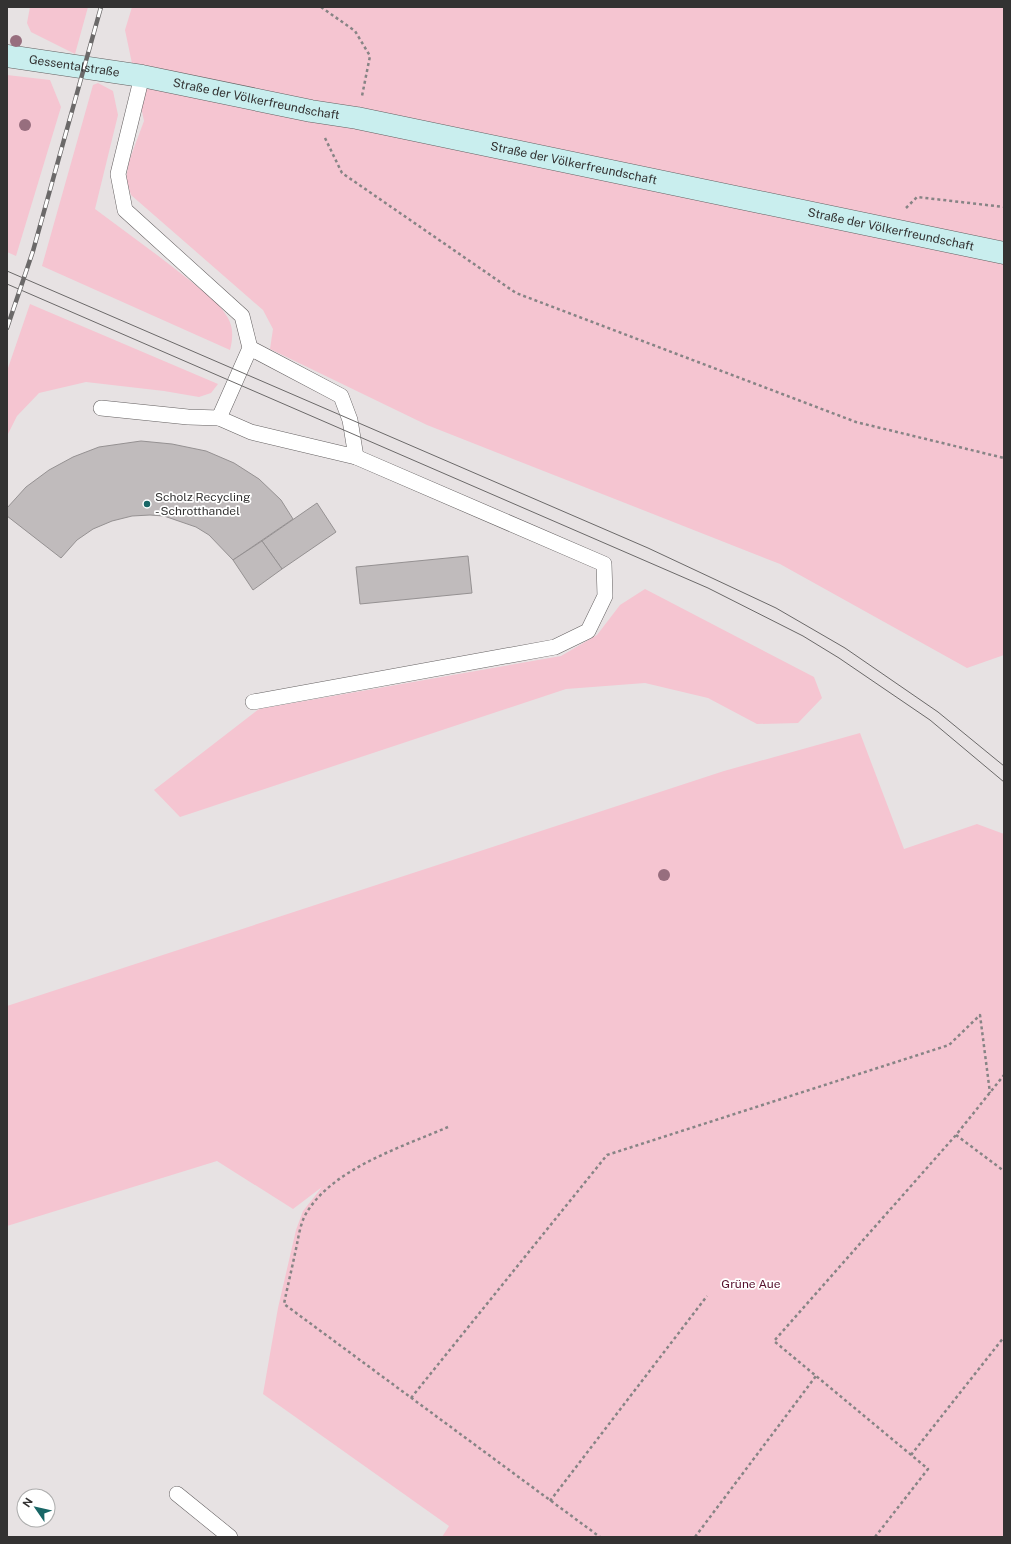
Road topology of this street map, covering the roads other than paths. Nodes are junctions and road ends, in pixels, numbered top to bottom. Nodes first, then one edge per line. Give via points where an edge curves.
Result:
1 (7, 56) edge
2 (142, 76) junction
3 (1004, 253) edge
4 (250, 348) junction
5 (101, 408) dead end
6 (219, 418) junction
7 (356, 457) junction
8 (254, 702) dead end
9 (177, 1494) dead end
10 (230, 1537) edge

1 - 2 main road, Gessentalstraße
2 - 3 main road, Straße der Völkerfreundschaft via 357,118
2 - 4 lane via 118,174 125,210 242,316
4 - 6 lane
4 - 7 lane via 341,396 350,420
5 - 6 lane
6 - 7 lane via 251,432
7 - 8 lane via 604,564 605,596 588,631 555,647
9 - 10 lane

